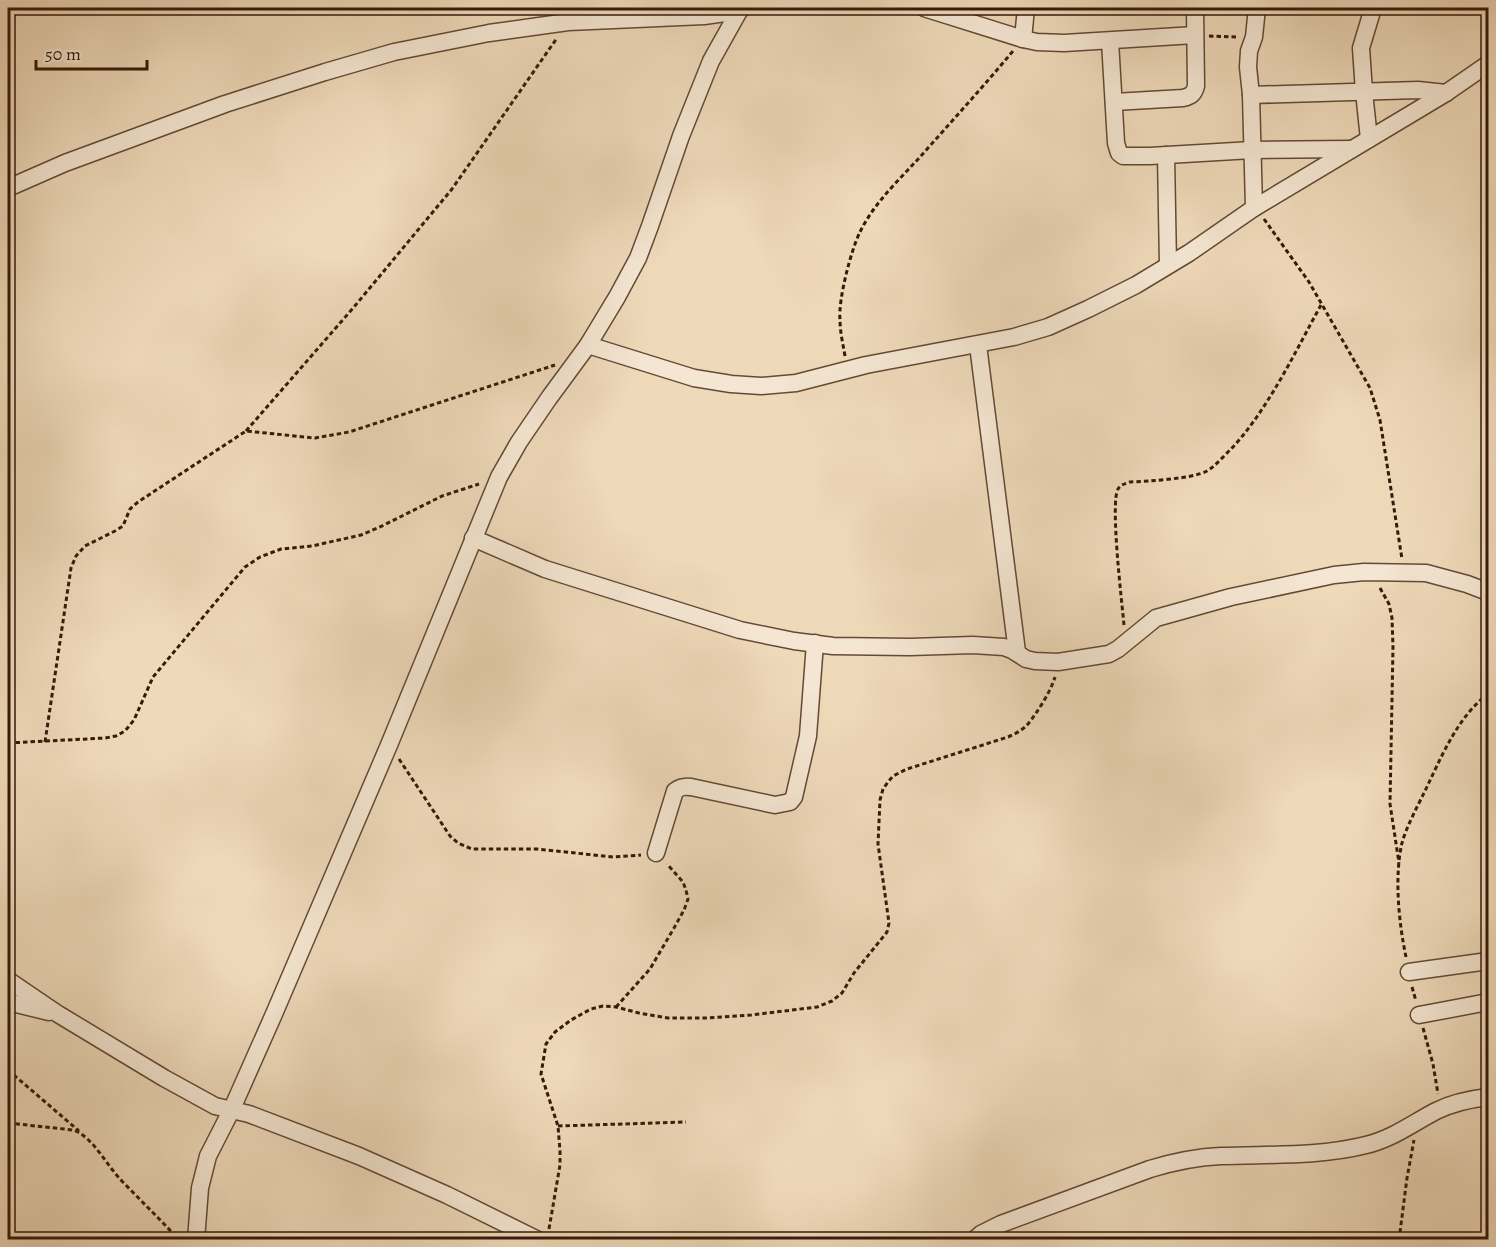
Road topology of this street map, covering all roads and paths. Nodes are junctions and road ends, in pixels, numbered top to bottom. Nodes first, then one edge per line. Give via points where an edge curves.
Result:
1 (924, 8) edge
2 (1026, 8) edge
3 (1196, 8) edge
4 (1257, 8) edge
5 (1373, 8) edge
6 (741, 9) edge
7 (568, 22) junction
8 (1195, 35) junction
9 (1254, 37) junction
10 (1023, 39) junction
11 (1110, 41) junction
12 (1488, 64) edge
13 (1364, 92) junction
14 (1446, 93) junction
15 (1251, 95) junction
16 (1114, 102) junction
17 (1369, 140) junction
18 (1352, 149) junction
19 (1252, 150) junction
20 (1166, 155) junction
21 (8, 188) edge
22 (1254, 208) junction
23 (1168, 265) junction
24 (1321, 304) junction
25 (978, 345) junction
26 (584, 351) junction
27 (848, 370) junction
28 (246, 431) junction
29 (499, 477) junction
30 (473, 538) junction
31 (1364, 572) junction
32 (1404, 572) junction
33 (1488, 592) edge
34 (1126, 643) junction
35 (815, 644) junction
36 (1017, 652) junction
37 (1058, 662) junction
38 (45, 742) junction
39 (8, 744) edge
40 (390, 745) junction
41 (656, 853) junction
42 (1399, 866) dead end
43 (1488, 961) edge
44 (1409, 972) dead end
45 (8, 980) edge
46 (8, 1002) edge
47 (1488, 1002) edge
48 (616, 1007) junction
49 (58, 1014) junction
50 (1419, 1015) dead end
51 (8, 1070) edge
52 (1488, 1097) edge
53 (231, 1110) junction
54 (8, 1122) edge
55 (686, 1122) dead end
56 (558, 1126) junction
57 (80, 1132) junction
58 (544, 1234) edge
59 (179, 1239) edge
60 (196, 1239) edge
61 (974, 1239) edge

1 - 10 street
2 - 10 street
3 - 8 street
4 - 9 street
5 - 13 street via 1361,48
6 - 7 street via 704,16
6 - 26 street via 711,61 638,258
7 - 21 street via 394,52 325,72 129,139
7 - 28 path via 452,189
8 - 9 path
8 - 11 street
8 - 16 street via 1196,86 1191,96
9 - 15 street via 1248,57
10 - 11 street via 1064,44
10 - 27 path via 888,193 860,232 840,305
11 - 16 street
12 - 14 street
13 - 14 street
13 - 15 street
13 - 17 street
14 - 17 street
15 - 19 street
16 - 20 street via 1119,153
17 - 18 street
18 - 19 street
18 - 22 street
19 - 20 street
19 - 22 street
20 - 23 street
22 - 23 street
22 - 24 path via 1276,234
23 - 25 street via 1117,295 1048,327
24 - 32 path via 1371,388 1380,420
24 - 34 path via 1248,429 1215,465 1195,475 1130,482 1117,490 1115,510
25 - 27 street
25 - 36 street
26 - 27 street via 731,384 796,382
26 - 28 path via 349,432 315,438
26 - 29 street
28 - 38 path via 138,502 130,509 123,526 76,555
29 - 30 street
29 - 38 path via 442,496 361,535 281,549 260,557 245,567 153,677 125,731 105,738
30 - 35 street via 545,569 740,630
30 - 40 street
31 - 32 street
31 - 34 street via 1231,597 1156,618
31 - 42 path via 1383,591 1392,618 1390,804
32 - 33 street via 1426,573
34 - 37 street via 1109,654
35 - 36 street via 973,645
35 - 41 street via 808,736 794,797 790,802 775,805 691,787 679,788
36 - 37 street via 1026,659
37 - 48 path via 1052,686 1027,725 1018,732 908,769 893,776 883,789 878,844 887,932 832,1001 817,1007 707,1018 668,1018
38 - 39 path
40 - 41 path via 450,836 471,849 537,849 613,857
40 - 53 street
41 - 48 path via 683,882 688,899 650,969
43 - 44 street
45 - 49 street
46 - 49 street
47 - 50 street
48 - 56 path via 591,1009 555,1032 546,1044 541,1074
49 - 53 street via 190,1093
51 - 57 path
52 - 61 street via 1454,1104 1367,1145 1314,1154 1221,1156 1172,1162 1000,1224
53 - 58 street via 359,1156
53 - 60 street via 207,1156
54 - 57 path
55 - 56 path
56 - 58 path via 560,1165
57 - 59 path

